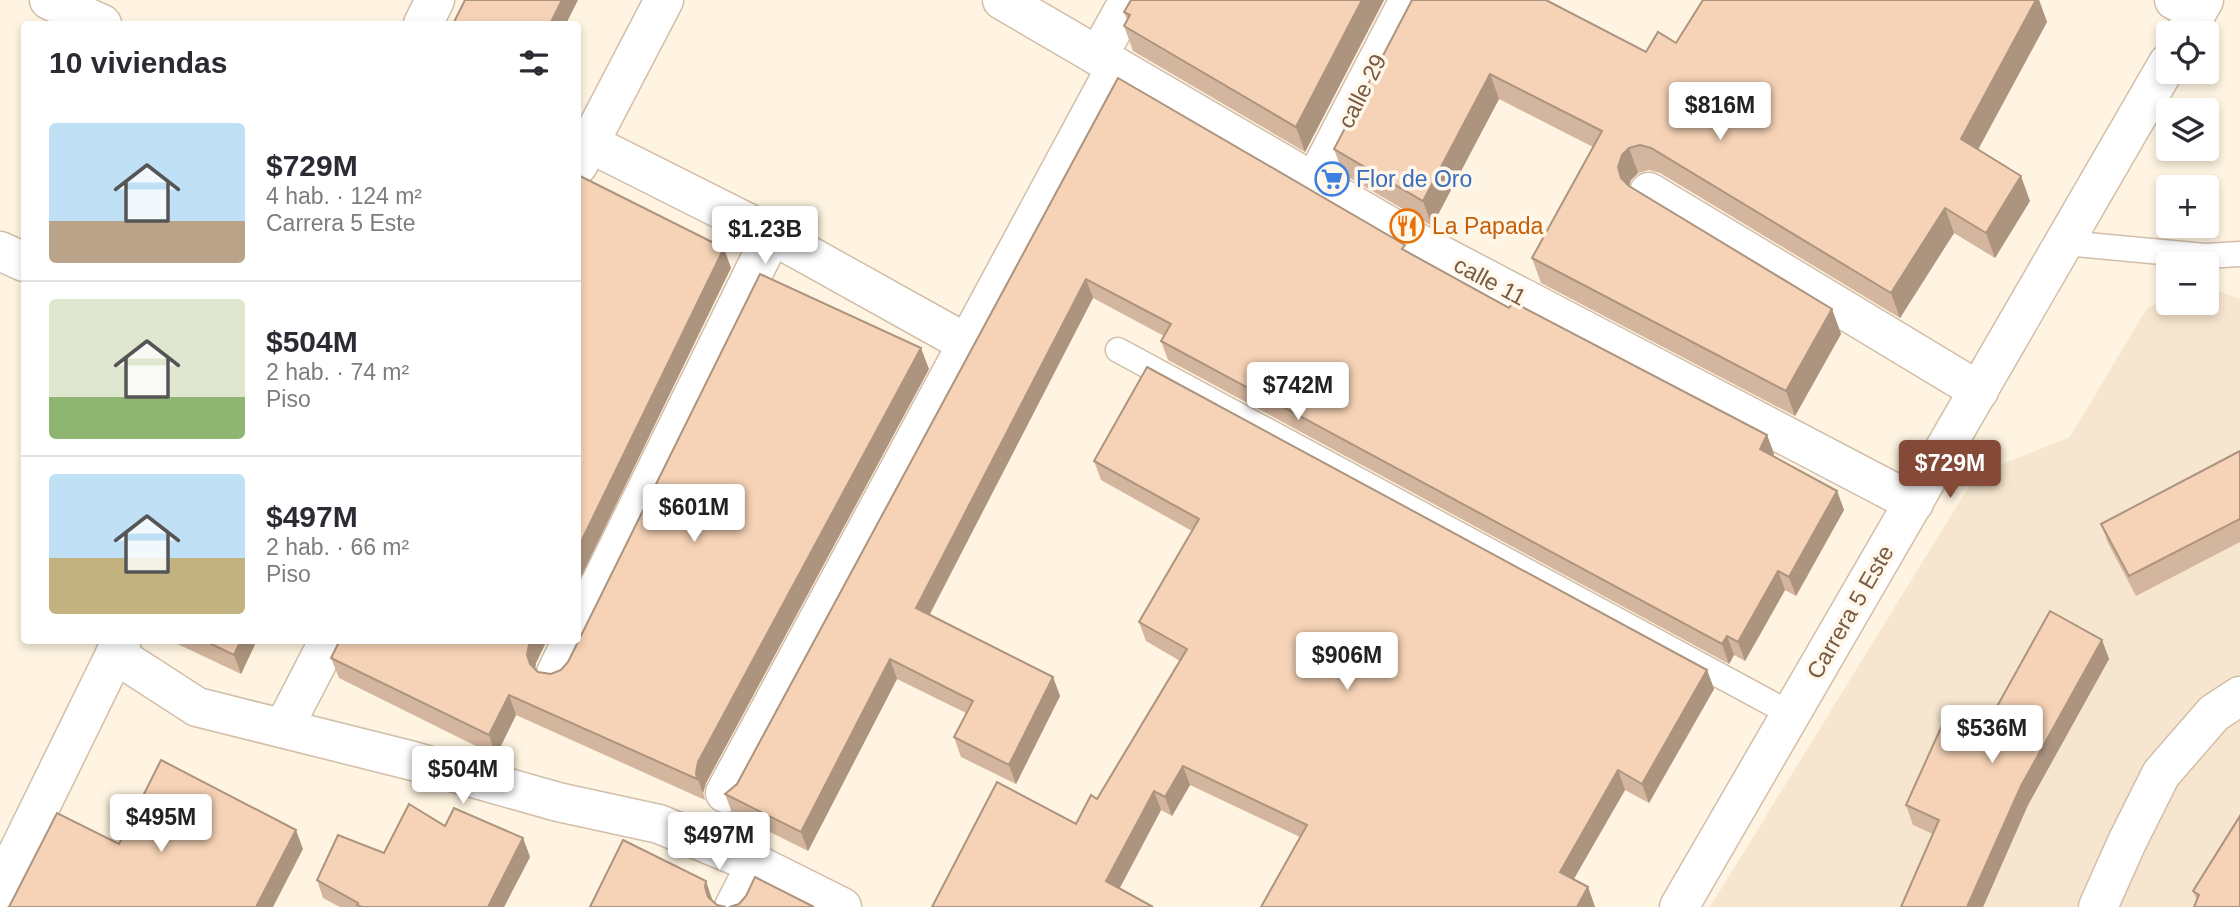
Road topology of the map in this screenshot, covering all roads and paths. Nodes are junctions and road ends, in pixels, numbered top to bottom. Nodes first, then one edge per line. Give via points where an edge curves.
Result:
1 (49, 0) edge
2 (435, 0) edge
3 (664, 0) edge
4 (1002, 0) edge
5 (1129, 0) edge
6 (1409, 0) edge
7 (95, 21) edge
8 (424, 21) edge
9 (1107, 61) junction
10 (2156, 83) edge
11 (583, 154) edge
12 (1314, 183) junction
13 (1649, 192) dead end
14 (772, 235) junction
15 (2065, 243) junction
16 (0, 251) edge
17 (2240, 254) edge
18 (21, 261) edge
19 (966, 343) junction
20 (1118, 350) dead end
21 (1979, 391) junction
22 (1914, 503) junction
23 (581, 623) edge
24 (327, 644) edge
25 (119, 647) edge
26 (2240, 696) edge
27 (1791, 714) junction
28 (284, 727) junction
29 (725, 793) edge
30 (757, 864) junction
31 (0, 889) edge
32 (734, 907) edge
33 (842, 907) edge
34 (1679, 907) edge
35 (2098, 907) edge

1 - 7 street
2 - 8 street
3 - 11 street
4 - 9 street, calle 11
5 - 9 street
6 - 12 street, calle 29
9 - 12 street, calle 11
9 - 19 street
10 - 15 street, Carrera 5 Este
11 - 14 street
12 - 22 street, calle 11 via 1442,256
13 - 21 street
14 - 19 street
14 - 23 street
15 - 17 lane via 2204,256
15 - 21 street, Carrera 5 Este
16 - 18 street
19 - 29 street
20 - 27 lane
21 - 22 street, Carrera 5 Este
22 - 27 street, Carrera 5 Este
24 - 28 street
25 - 28 street via 197,706
25 - 31 street
26 - 35 street via 2214,713 2161,774
27 - 34 street, Carrera 5 Este
28 - 30 street via 558,802 659,824
30 - 32 street
30 - 33 street

